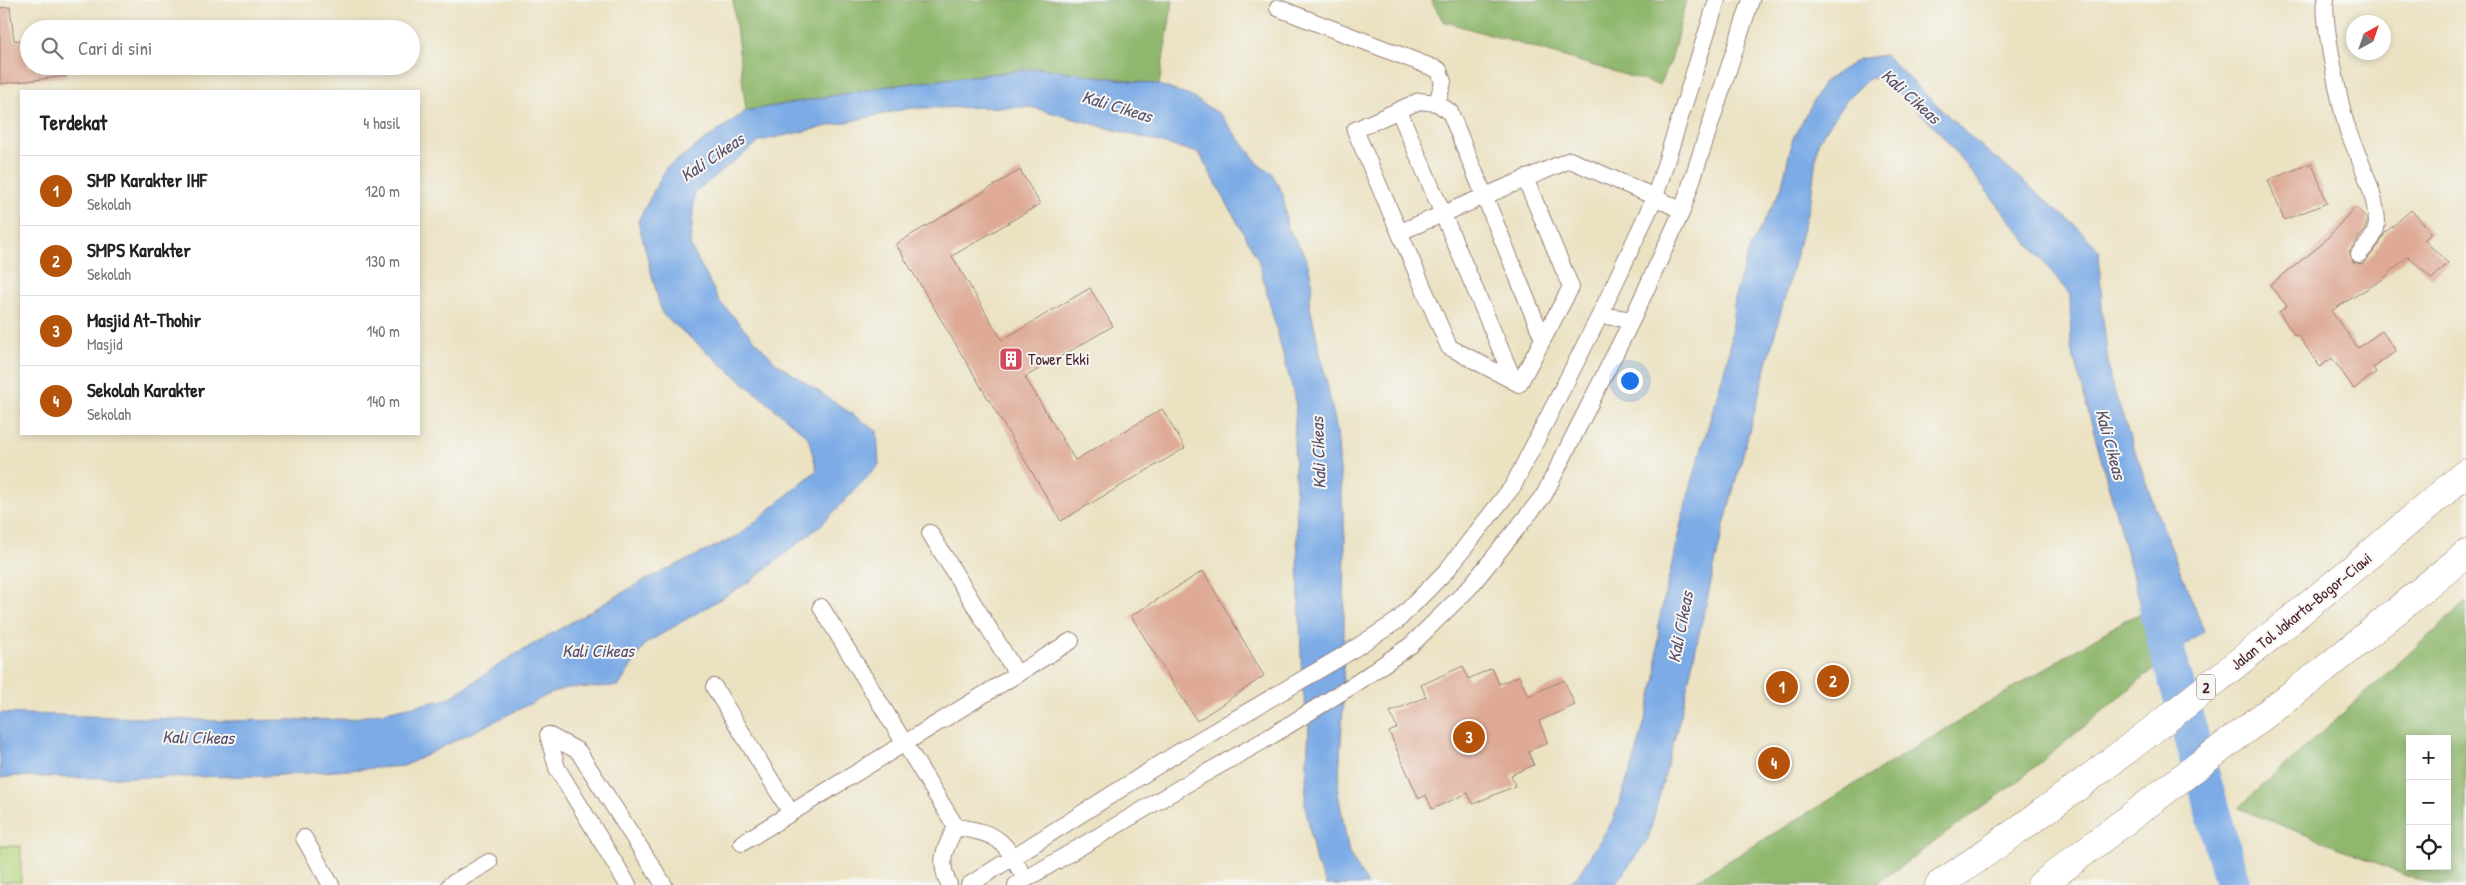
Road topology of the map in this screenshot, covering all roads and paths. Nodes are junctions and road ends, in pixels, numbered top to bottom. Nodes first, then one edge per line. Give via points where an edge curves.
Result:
1 (1717, 0) edge
2 (1751, 0) edge
3 (2326, 0) edge
4 (1278, 8) dead end
5 (1437, 103) junction
6 (1399, 111) junction
7 (1525, 178) junction
8 (1484, 196) junction
9 (1655, 197) junction
10 (1682, 211) junction
11 (1442, 214) junction
12 (1400, 232) junction
13 (2359, 254) dead end
14 (1600, 315) junction
15 (1632, 320) junction
16 (1543, 339) junction
17 (1514, 381) junction
18 (2466, 473) edge
19 (930, 533) dead end
20 (2466, 554) edge
21 (821, 607) dead end
22 (1071, 641) dead end
23 (1017, 674) junction
24 (714, 687) dead end
25 (905, 743) junction
26 (791, 813) junction
27 (956, 828) junction
28 (304, 838) dead end
29 (742, 844) dead end
30 (1013, 858) junction
31 (489, 862) dead end
32 (1020, 882) edge
33 (452, 884) edge
34 (331, 885) edge
35 (628, 885) edge
36 (664, 885) edge
37 (949, 885) edge
38 (969, 885) edge
39 (1939, 885) edge
40 (2041, 885) edge

1 - 9 street
2 - 10 street
3 - 13 street via 2328,37 2347,128 2372,198 2377,223 2371,240
4 - 5 street via 1439,70 1443,82
5 - 6 street via 1419,101
5 - 8 street via 1450,112
6 - 11 street
6 - 12 street via 1355,130
7 - 8 street
7 - 9 street via 1570,160
7 - 16 street via 1571,287
8 - 11 street
8 - 16 street
9 - 10 street
9 - 14 street
10 - 15 street
11 - 12 street
11 - 17 street
12 - 17 street via 1449,347
14 - 15 street
14 - 30 street via 1512,486 1448,570 1397,622 1179,752
15 - 32 street via 1544,495 1469,588 1411,645 1263,741
16 - 17 street via 1519,384
18 - 39 highway, Jalan Tol Jakarta–Bogor–Ciawi / 2 via 2305,610 2108,765
19 - 23 street
20 - 40 highway via 2324,670
21 - 25 street
22 - 23 street
23 - 25 street
24 - 26 street
25 - 26 street
25 - 27 street
26 - 29 street
27 - 30 street via 985,832 1004,845
27 - 37 street via 944,850 943,868
28 - 34 street
30 - 32 street
30 - 38 street
31 - 33 street
35 - 36 street via 556,768 548,735 578,751

